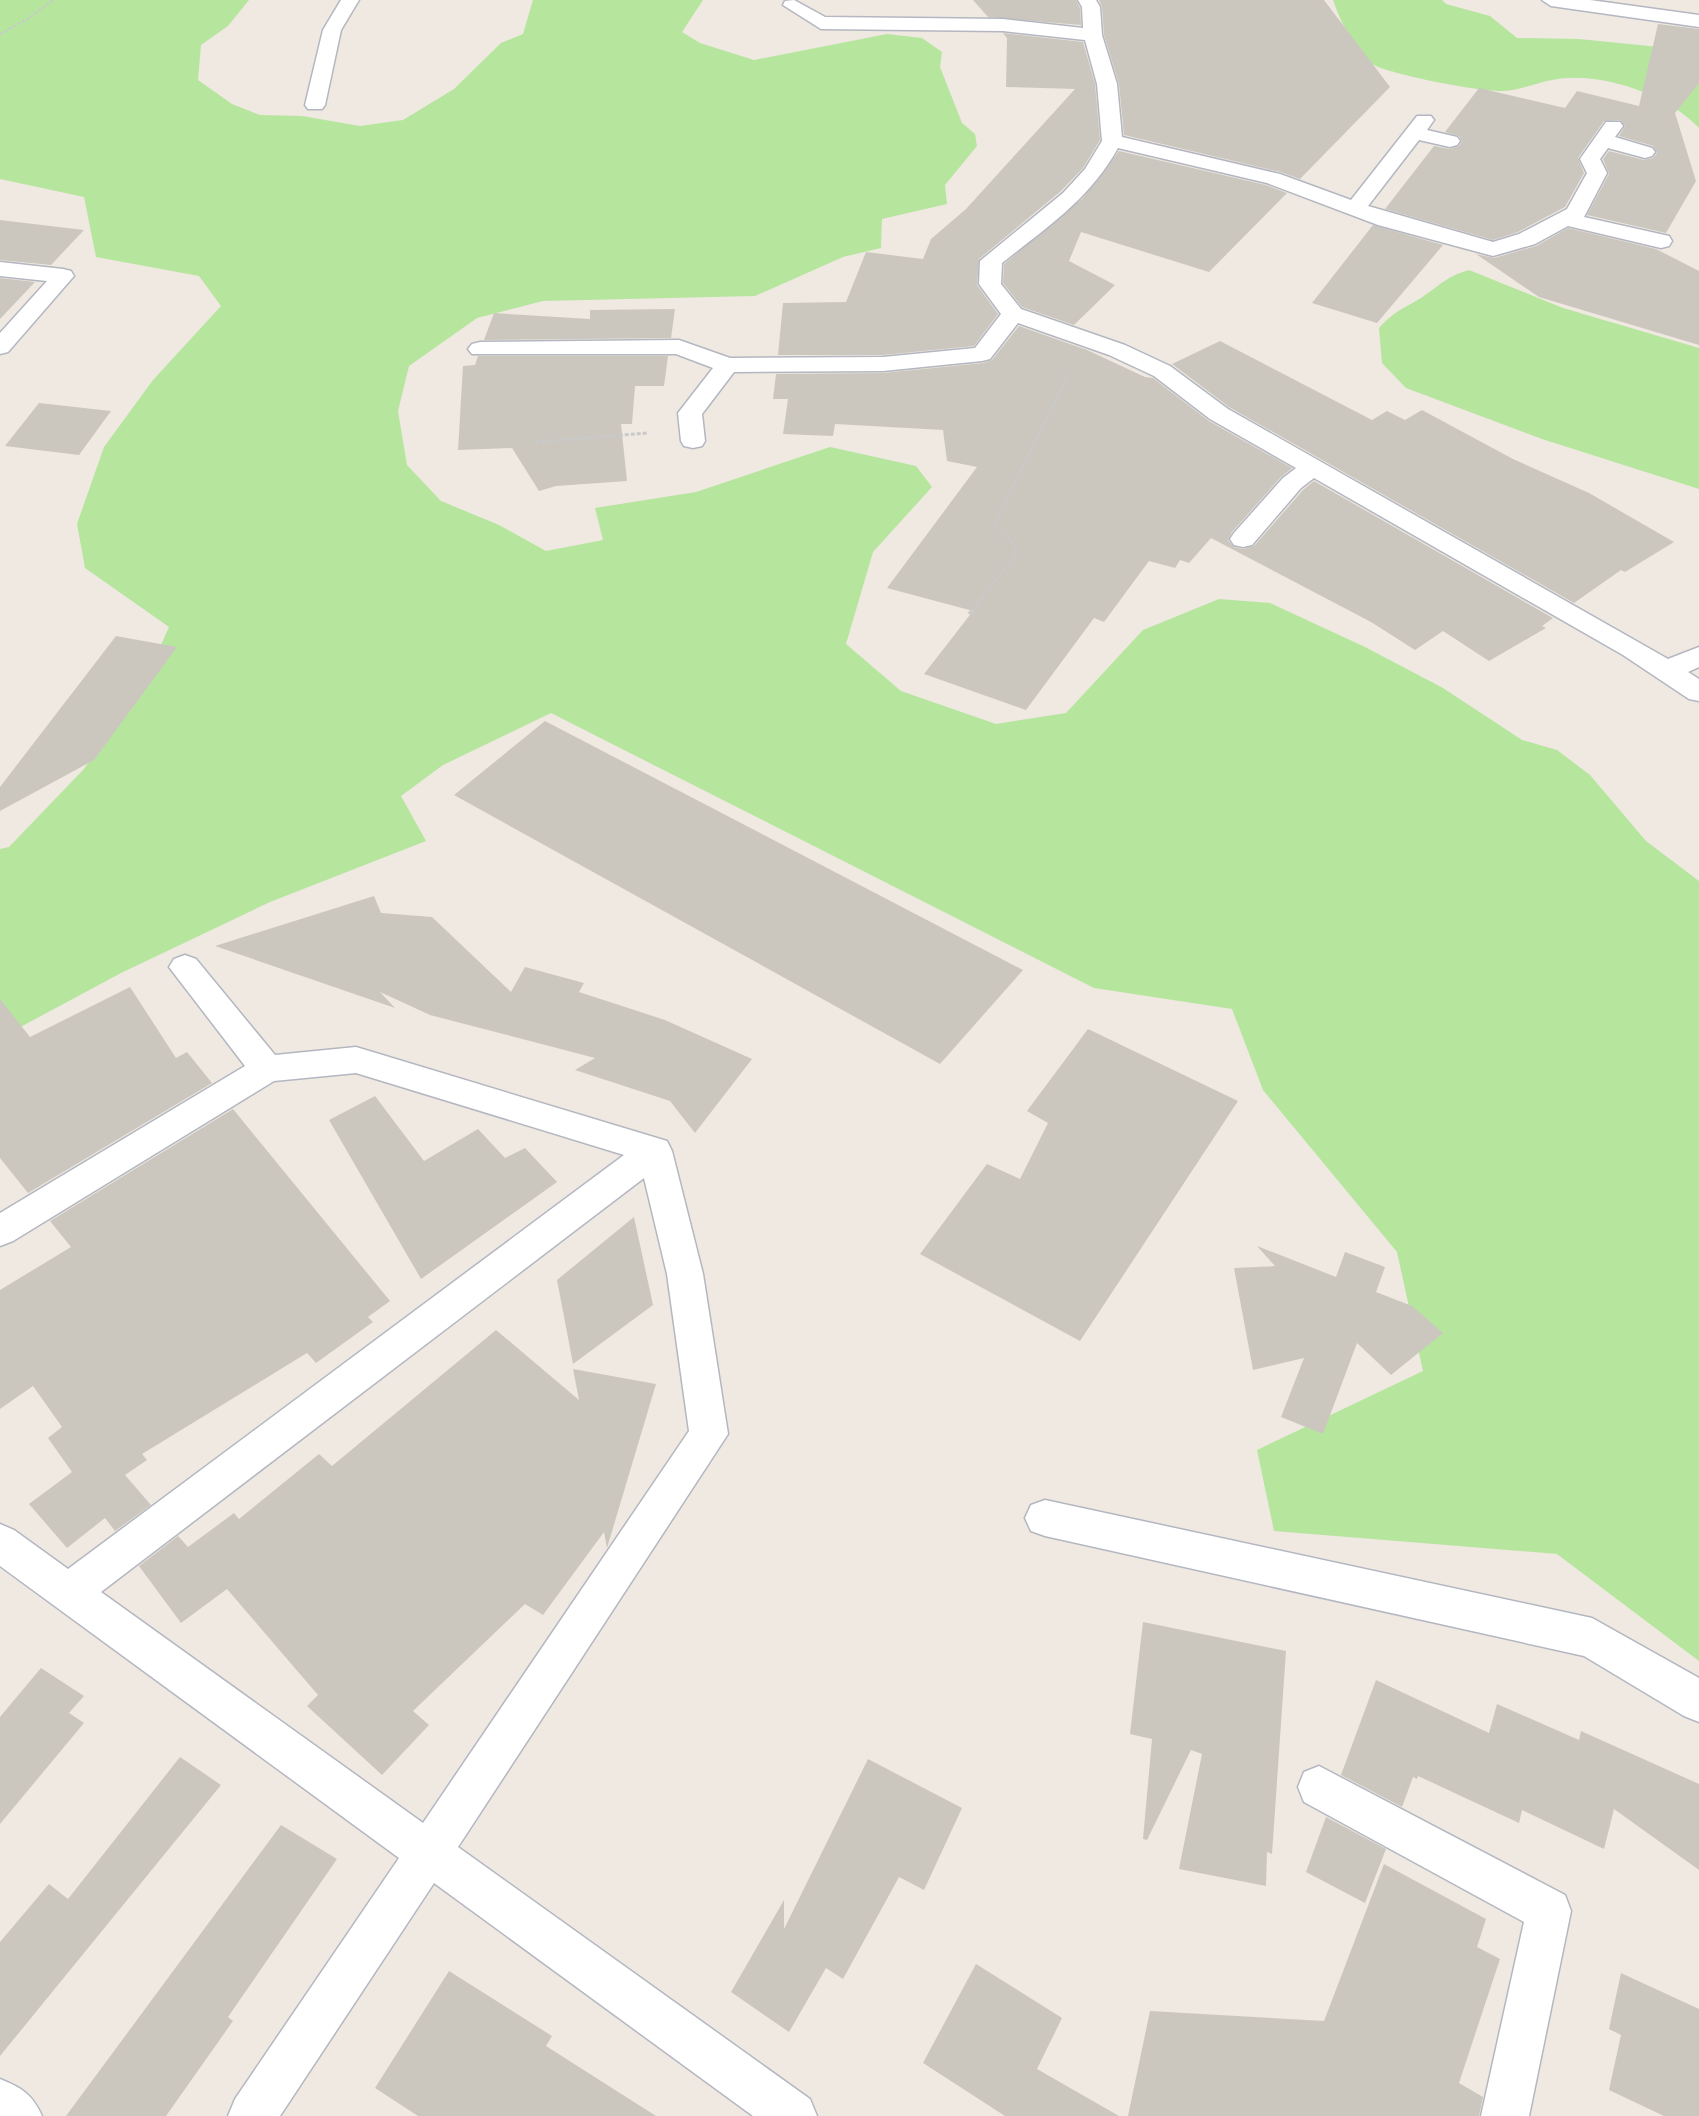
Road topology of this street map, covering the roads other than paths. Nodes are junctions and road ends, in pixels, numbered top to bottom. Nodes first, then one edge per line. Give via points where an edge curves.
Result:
1 (350, 0) edge
2 (1087, 0) edge
3 (1551, 0) edge
4 (951, 4) dead end
5 (792, 5) dead end
6 (1699, 21) edge
7 (1003, 25) junction
8 (1093, 35) junction
9 (315, 105) dead end
10 (1112, 141) junction
11 (1450, 141) dead end
12 (1645, 152) dead end
13 (1355, 208) junction
14 (1565, 219) junction
15 (1661, 241) dead end
16 (0, 269) edge
17 (1013, 314) junction
18 (0, 347) edge
19 (480, 349) dead end
20 (727, 365) junction
21 (692, 435) road end
22 (1312, 467) junction
23 (1243, 539) dead end
24 (1699, 656) edge
25 (1666, 671) junction
26 (1699, 692) edge
27 (185, 967) dead end
28 (267, 1070) junction
29 (655, 1151) junction
30 (0, 1231) edge
31 (1046, 1518) dead end
32 (0, 1543) edge
33 (69, 1592) junction
34 (1699, 1701) edge
35 (1319, 1787) dead end
36 (428, 1854) junction
37 (0, 2103) edge
38 (780, 2112) edge
39 (18, 2116) edge
40 (252, 2116) edge
41 (1505, 2116) edge

1 - 9 street via 332,30
2 - 8 street
3 - 6 street
4 - 7 street via 968,13 1000,18
5 - 7 street via 821,23
7 - 8 street
8 - 10 street via 1107,84
10 - 13 street via 1273,178
10 - 17 street via 1094,172 1071,198 991,261 990,284
11 - 13 street via 1419,127
12 - 14 street via 1608,133 1590,159 1597,172 1576,213
13 - 14 street via 1493,249 1527,239
14 - 15 street
16 - 18 street via 63,276
17 - 20 street via 982,354 883,364
17 - 22 street via 1117,350 1162,371 1219,414
19 - 20 street via 679,347
20 - 21 street via 690,413
22 - 23 street via 1292,483
22 - 25 street
24 - 25 street
25 - 26 street
27 - 28 street
28 - 29 street via 356,1060
28 - 30 street
29 - 33 street
29 - 36 street via 685,1274 709,1434
31 - 34 street via 1592,1638
32 - 33 street
33 - 36 street
35 - 41 street via 1549,1911
36 - 38 street
36 - 40 street
37 - 39 street

